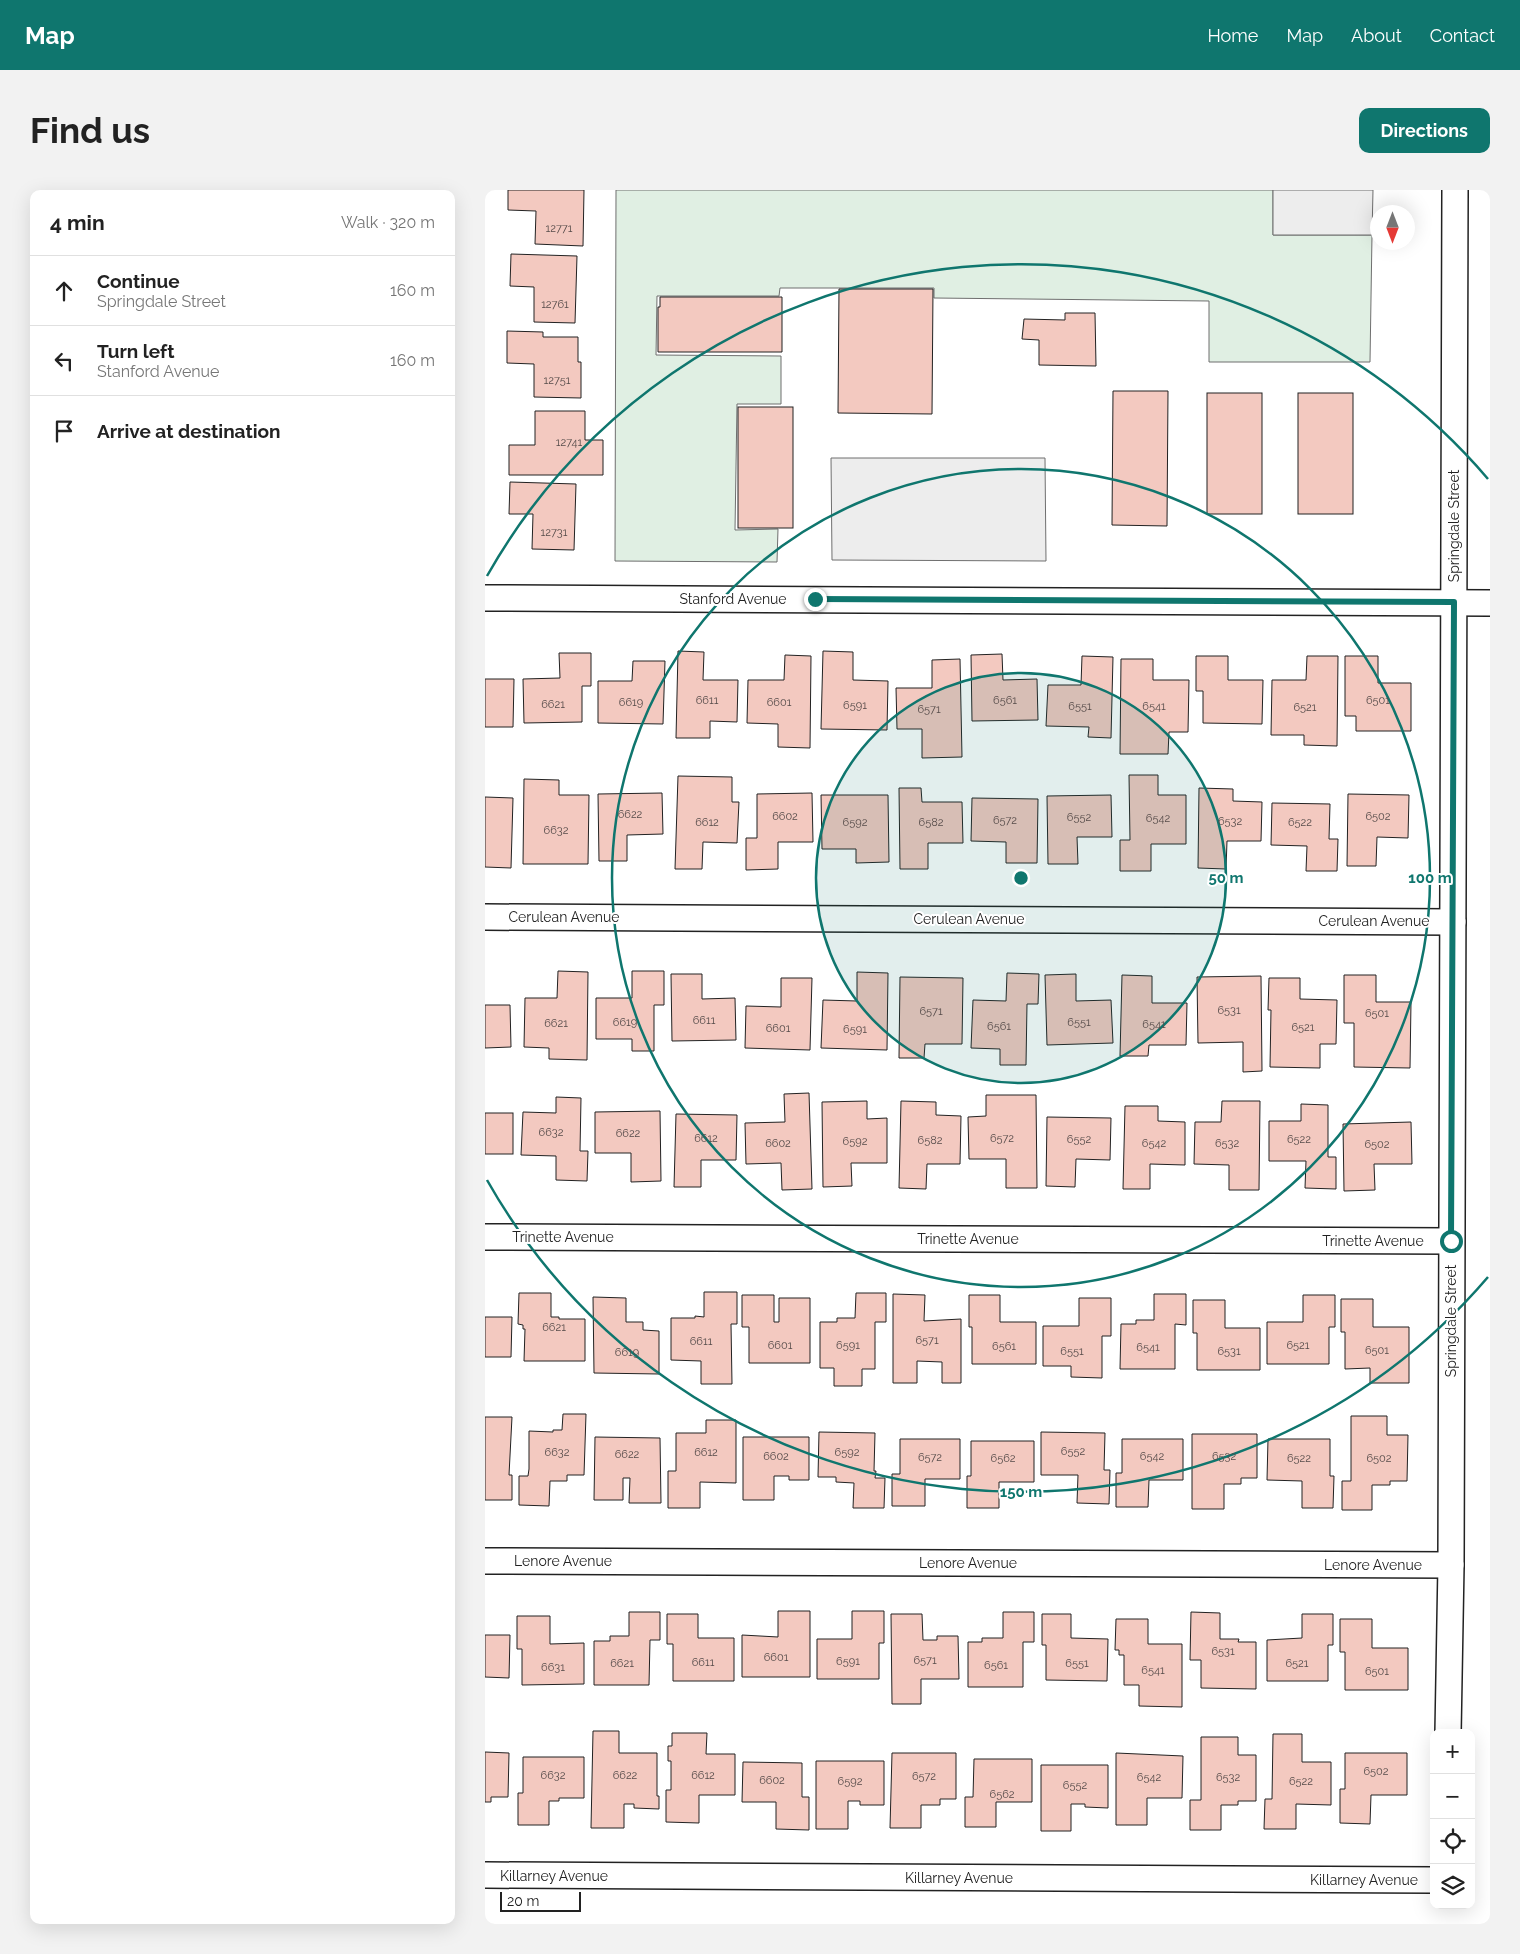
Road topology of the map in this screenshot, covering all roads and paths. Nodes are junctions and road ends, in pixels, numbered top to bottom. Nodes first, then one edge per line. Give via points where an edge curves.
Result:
1 (1455, 190) edge
2 (485, 598) edge
3 (1454, 602) junction
4 (1490, 603) edge
5 (485, 917) edge
6 (1453, 922) junction
7 (485, 1237) edge
8 (1451, 1241) junction
9 (485, 1561) edge
10 (1451, 1565) junction
11 (1448, 1729) edge
12 (485, 1875) edge
13 (1430, 1880) edge

1 - 3 street, Springdale Street
2 - 3 street, Stanford Avenue
3 - 4 street, Stanford Avenue
3 - 6 street, Springdale Street
5 - 6 street, Cerulean Avenue
6 - 8 street, Springdale Street
7 - 8 street, Trinette Avenue
8 - 10 street, Springdale Street
9 - 10 street, Lenore Avenue
10 - 11 street, Springdale Street
12 - 13 street, Killarney Avenue

